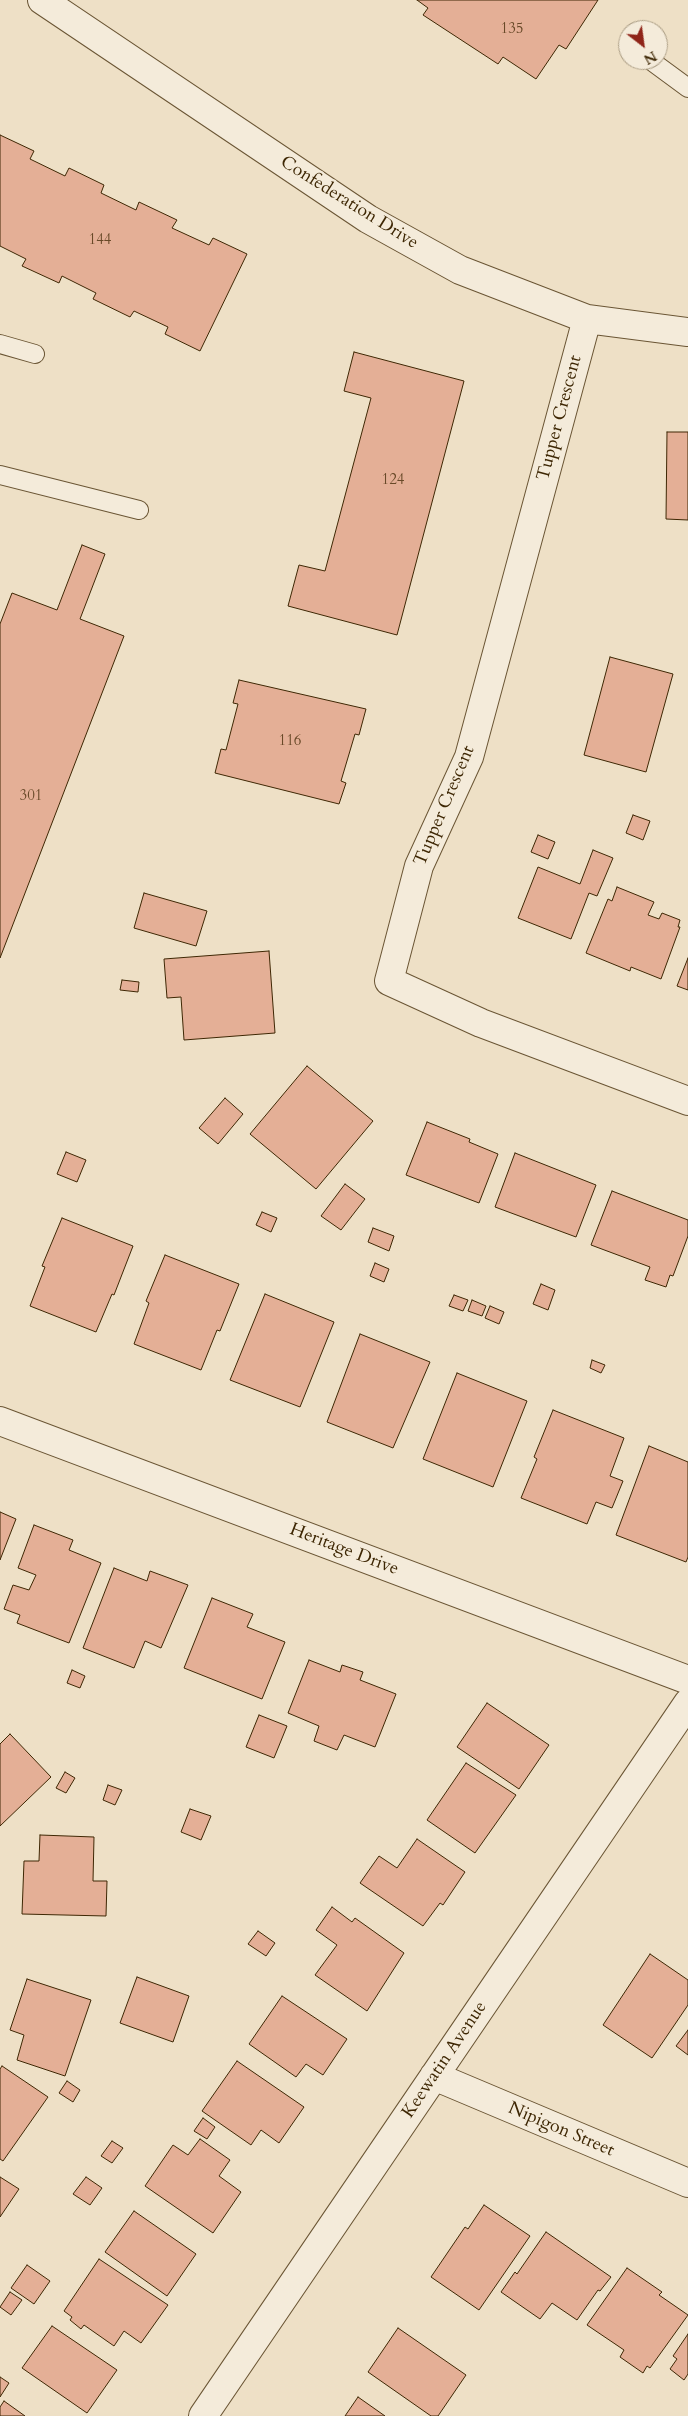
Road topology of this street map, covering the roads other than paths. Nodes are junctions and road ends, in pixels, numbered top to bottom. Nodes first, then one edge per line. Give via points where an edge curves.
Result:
1 (42, 0) edge
2 (664, 70) edge
3 (688, 88) edge
4 (587, 319) junction
5 (688, 332) edge
6 (0, 344) edge
7 (35, 354) dead end
8 (0, 474) edge
9 (139, 510) dead end
10 (688, 1101) edge
11 (0, 1421) edge
12 (688, 1680) edge
13 (688, 1704) edge
14 (434, 2076) junction
15 (688, 2183) edge
16 (203, 2416) edge

1 - 4 street, Confederation Drive via 368,219 460,270
2 - 3 lane
4 - 5 street, Confederation Drive
4 - 10 street, Tupper Crescent via 469,757 419,866 389,981 481,1023
6 - 7 lane
8 - 9 lane
11 - 12 street, Heritage Drive
13 - 14 street, Keewatin Avenue
14 - 15 street, Nipigon Street
14 - 16 street, Keewatin Avenue

